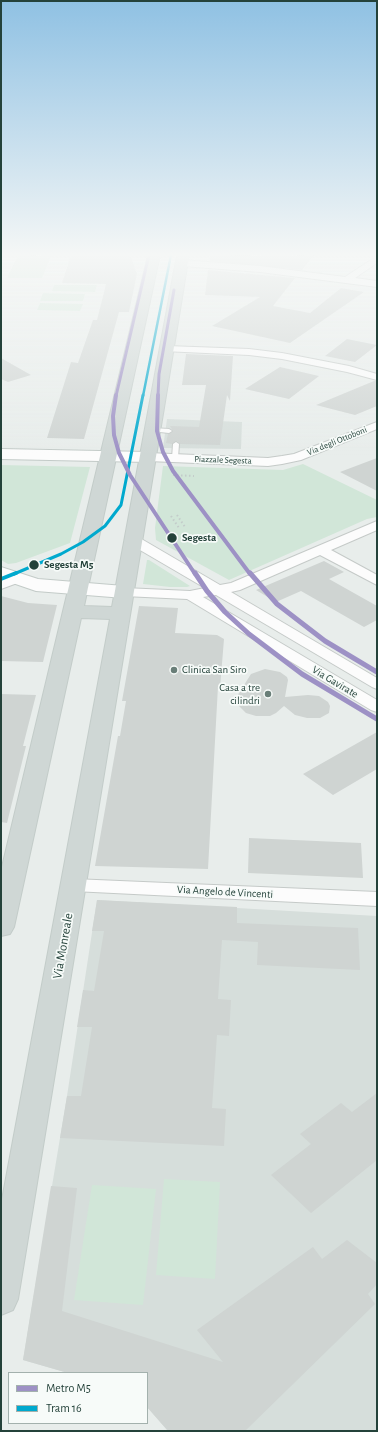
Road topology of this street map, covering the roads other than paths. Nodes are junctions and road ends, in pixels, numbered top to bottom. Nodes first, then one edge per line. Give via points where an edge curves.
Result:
1 (139, 322) edge
2 (172, 322) edge
3 (167, 349) junction
4 (377, 377) edge
5 (377, 426) edge
6 (153, 430) junction
7 (169, 431) dead end
8 (176, 444) dead end
9 (1, 454) edge
10 (108, 457) junction
11 (298, 457) joint
12 (148, 458) junction
13 (174, 458) junction
14 (377, 525) edge
15 (133, 540) junction
16 (321, 550) junction
17 (6, 579) edge
18 (377, 581) edge
19 (78, 589) junction
20 (219, 591) junction
21 (190, 595) junction
22 (123, 602) junction
23 (73, 612) junction
24 (377, 684) edge
25 (377, 707) edge
26 (73, 885) junction
27 (377, 899) edge
28 (1, 927) edge
29 (1, 1299) edge

1 - 10 main road
2 - 3 main road
3 - 4 street via 282,356
3 - 6 main road
5 - 11 street, Via degli Ottoboni
6 - 7 lane
6 - 12 main road
8 - 13 lane
9 - 10 street, Piazzale Segesta
10 - 12 street, Piazzale Segesta
10 - 19 main road
11 - 13 street, Piazzale Segesta via 268,462
12 - 13 street, Piazzale Segesta
12 - 15 main road
14 - 16 street
15 - 20 street
15 - 22 main road
16 - 18 street
16 - 20 street via 250,581
17 - 19 street
19 - 22 street
19 - 23 main road
20 - 21 street
20 - 24 street, Via Gavirate
21 - 22 street
21 - 25 street, Via Gavirate
22 - 23 main road
22 - 26 main road, Via Monreale
23 - 28 main road
26 - 27 street, Via Angelo de Vincenti
26 - 29 main road, Via Monreale

